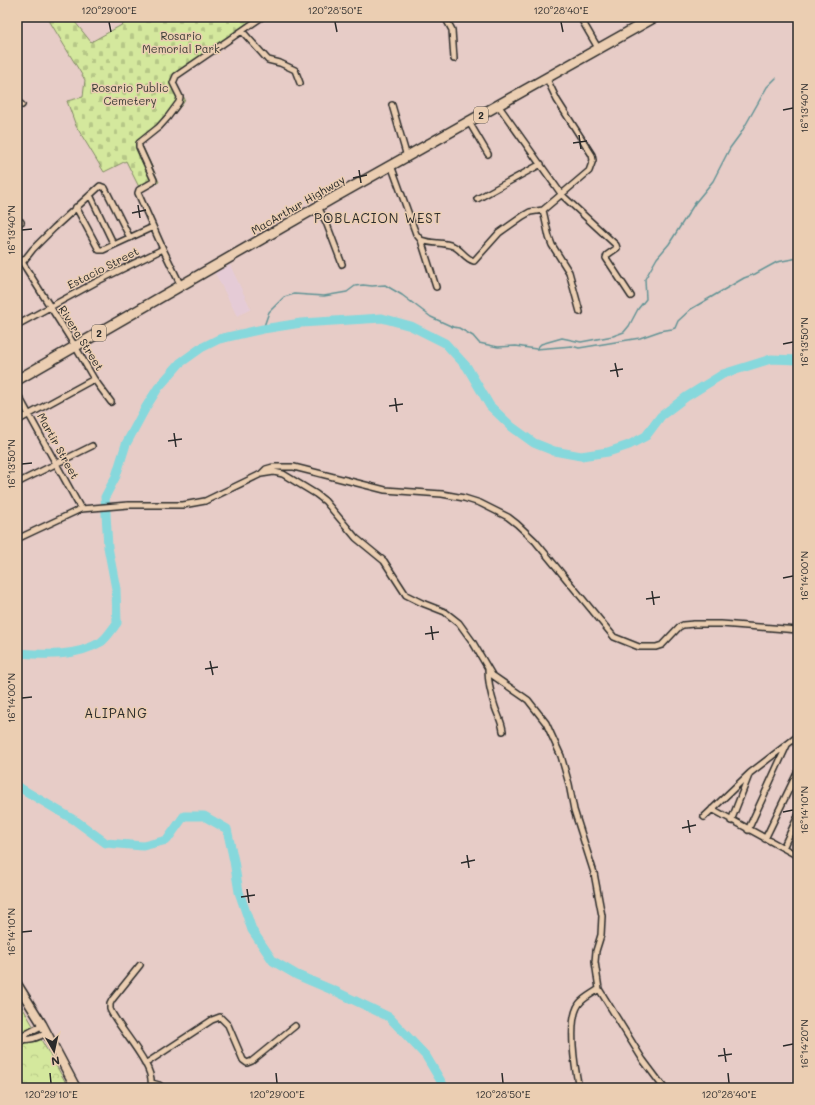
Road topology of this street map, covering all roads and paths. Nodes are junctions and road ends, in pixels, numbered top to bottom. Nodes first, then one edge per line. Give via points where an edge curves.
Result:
1 (262, 17) edge
2 (445, 17) edge
3 (580, 17) edge
4 (655, 17) edge
5 (255, 19) edge
6 (242, 31) junction
7 (598, 48) junction
8 (454, 59) dead end
9 (546, 78) junction
10 (300, 83) dead end
11 (17, 101) edge
12 (22, 105) dead end
13 (392, 105) dead end
14 (498, 105) junction
15 (469, 122) junction
16 (488, 154) dead end
17 (407, 157) junction
18 (541, 164) junction
19 (392, 165) junction
20 (90, 195) junction
21 (562, 195) junction
22 (476, 199) dead end
23 (318, 207) junction
24 (76, 208) junction
25 (543, 210) junction
26 (153, 227) junction
27 (130, 238) junction
28 (421, 240) junction
29 (114, 245) junction
30 (163, 249) junction
31 (17, 254) edge
32 (22, 263) junction
33 (342, 264) dead end
34 (181, 286) junction
35 (436, 287) dead end
36 (631, 296) dead end
37 (50, 307) junction
38 (580, 312) dead end
39 (17, 325) edge
40 (76, 346) junction
41 (94, 379) junction
42 (17, 380) edge
43 (17, 394) edge
44 (111, 402) dead end
45 (29, 414) junction
46 (17, 421) edge
47 (92, 446) dead end
48 (56, 464) junction
49 (260, 474) junction
50 (17, 483) edge
51 (81, 509) junction
52 (17, 539) edge
53 (798, 630) edge
54 (488, 669) junction
55 (503, 731) dead end
56 (798, 736) edge
57 (788, 744) junction
58 (798, 771) edge
59 (750, 773) junction
60 (712, 810) junction
61 (798, 816) edge
62 (704, 817) dead end
63 (731, 820) junction
64 (748, 830) junction
65 (765, 839) junction
66 (783, 848) junction
67 (798, 856) edge
68 (140, 965) dead end
69 (17, 984) edge
70 (599, 990) junction
71 (43, 1025) junction
72 (295, 1026) dead end
73 (47, 1033) junction
74 (20, 1037) edge
75 (17, 1045) edge
76 (145, 1064) junction
77 (151, 1086) edge
78 (76, 1088) edge
79 (163, 1088) edge
80 (579, 1088) edge
81 (664, 1088) edge

1 - 5 street
2 - 8 street via 452,30
3 - 7 street
4 - 7 highway, MacArthur Highway / 2
5 - 6 street
6 - 10 street via 268,60 294,70
6 - 26 street via 176,76 173,83 180,97 179,102 168,118 139,143 154,179 138,192
7 - 9 highway, MacArthur Highway / 2
9 - 14 highway, MacArthur Highway / 2
9 - 21 street via 592,154 593,160 589,171
11 - 12 street
13 - 17 street
14 - 15 highway, MacArthur Highway / 2
14 - 18 street
15 - 16 street
15 - 17 highway, MacArthur Highway / 2
17 - 19 highway, MacArthur Highway / 2
18 - 21 street
18 - 22 street
19 - 23 highway, MacArthur Highway / 2
19 - 28 street
20 - 24 street
20 - 27 street via 99,187 105,188
20 - 29 street
21 - 25 street
21 - 36 street via 616,245 617,248 606,258
23 - 33 street
23 - 34 highway, MacArthur Highway / 2
24 - 29 street via 98,249 103,250
24 - 32 street
25 - 28 street via 530,212 499,233 474,260 469,260 453,246
25 - 38 street via 549,237 569,272
26 - 27 street
26 - 30 street
27 - 29 street
28 - 35 street
30 - 34 street
30 - 37 street, Estacio Street
31 - 32 street, Rivera Street
32 - 37 street, Rivera Street
34 - 40 highway, MacArthur Highway / 2
37 - 39 street, Estacio Street
37 - 40 street, Rivera Street
40 - 41 street, Rivera Street
40 - 42 highway, MacArthur Highway / 2
41 - 44 street, Rivera Street
41 - 45 street
43 - 45 street, Martir Street
45 - 46 street
45 - 48 street, Martir Street
47 - 48 street
48 - 50 street
48 - 51 street, Martir Street
49 - 51 street via 195,504
49 - 53 street via 273,467 299,468 385,490 442,494 480,503 508,517 535,541 614,637 639,647 656,647 667,641 679,627 694,624
49 - 54 street via 282,474 325,501 356,538 384,561 406,595 445,612 459,623
51 - 52 street
54 - 55 street via 491,696
54 - 70 street via 492,675 528,700 537,710 561,756 574,810 594,873 602,916 595,962
56 - 57 street
57 - 59 street
57 - 64 street
58 - 65 street
59 - 60 street
59 - 63 street
60 - 62 street
60 - 63 street
61 - 66 street
63 - 64 street
64 - 65 street
65 - 66 street
66 - 67 street
68 - 76 street via 112,1000 110,1010
69 - 71 main road
70 - 80 street via 579,1003 574,1016 572,1028
70 - 81 street via 643,1060
71 - 73 main road
71 - 74 street
72 - 76 street via 247,1063 243,1060 228,1025 220,1017
73 - 74 street via 27,1040
73 - 78 main road
74 - 75 street via 21,1043
76 - 77 street
77 - 79 street via 159,1085

